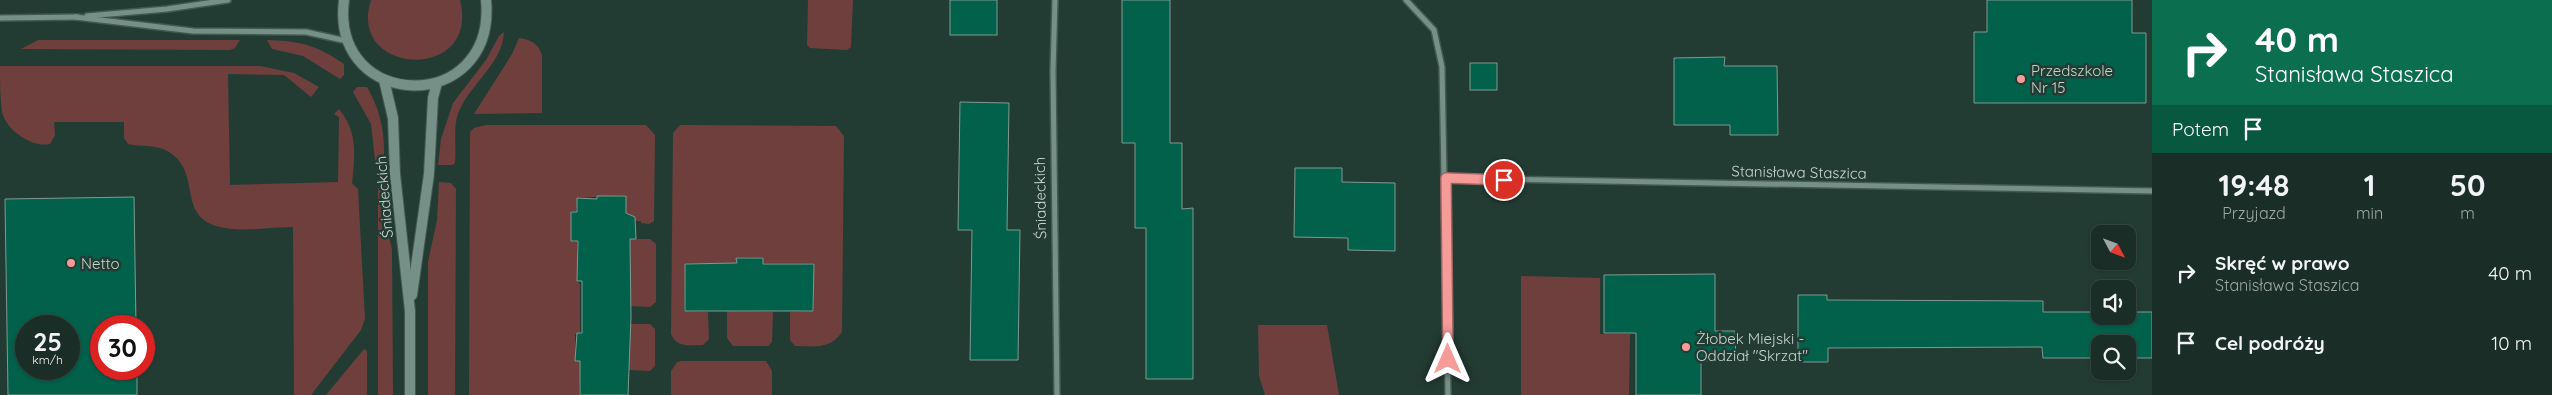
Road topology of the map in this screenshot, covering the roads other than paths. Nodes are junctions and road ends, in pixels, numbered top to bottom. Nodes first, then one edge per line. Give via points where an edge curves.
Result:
1 (228, 0) edge
2 (344, 0) edge
3 (486, 0) edge
4 (1055, 0) edge
5 (1406, 0) edge
6 (75, 17) junction
7 (0, 18) edge
8 (348, 41) junction
9 (384, 80) junction
10 (437, 83) junction
11 (1446, 178) junction
12 (2152, 191) edge
13 (410, 311) junction
14 (410, 395) edge
15 (1058, 395) edge
16 (1448, 395) edge

1 - 6 street
2 - 8 street
3 - 10 street via 488,15 477,53 453,76
4 - 15 street, Śniadeckich via 1053,70
5 - 11 street via 1434,30 1442,67
6 - 7 street
6 - 8 street via 193,31 306,32
8 - 9 street via 361,63
9 - 10 street via 421,87
9 - 13 street, Śniadeckich via 393,118 395,174
10 - 13 street, Śniadeckich via 433,98 429,174
11 - 12 street, Stanisława Staszica
11 - 16 street
13 - 14 street, Śniadeckich

